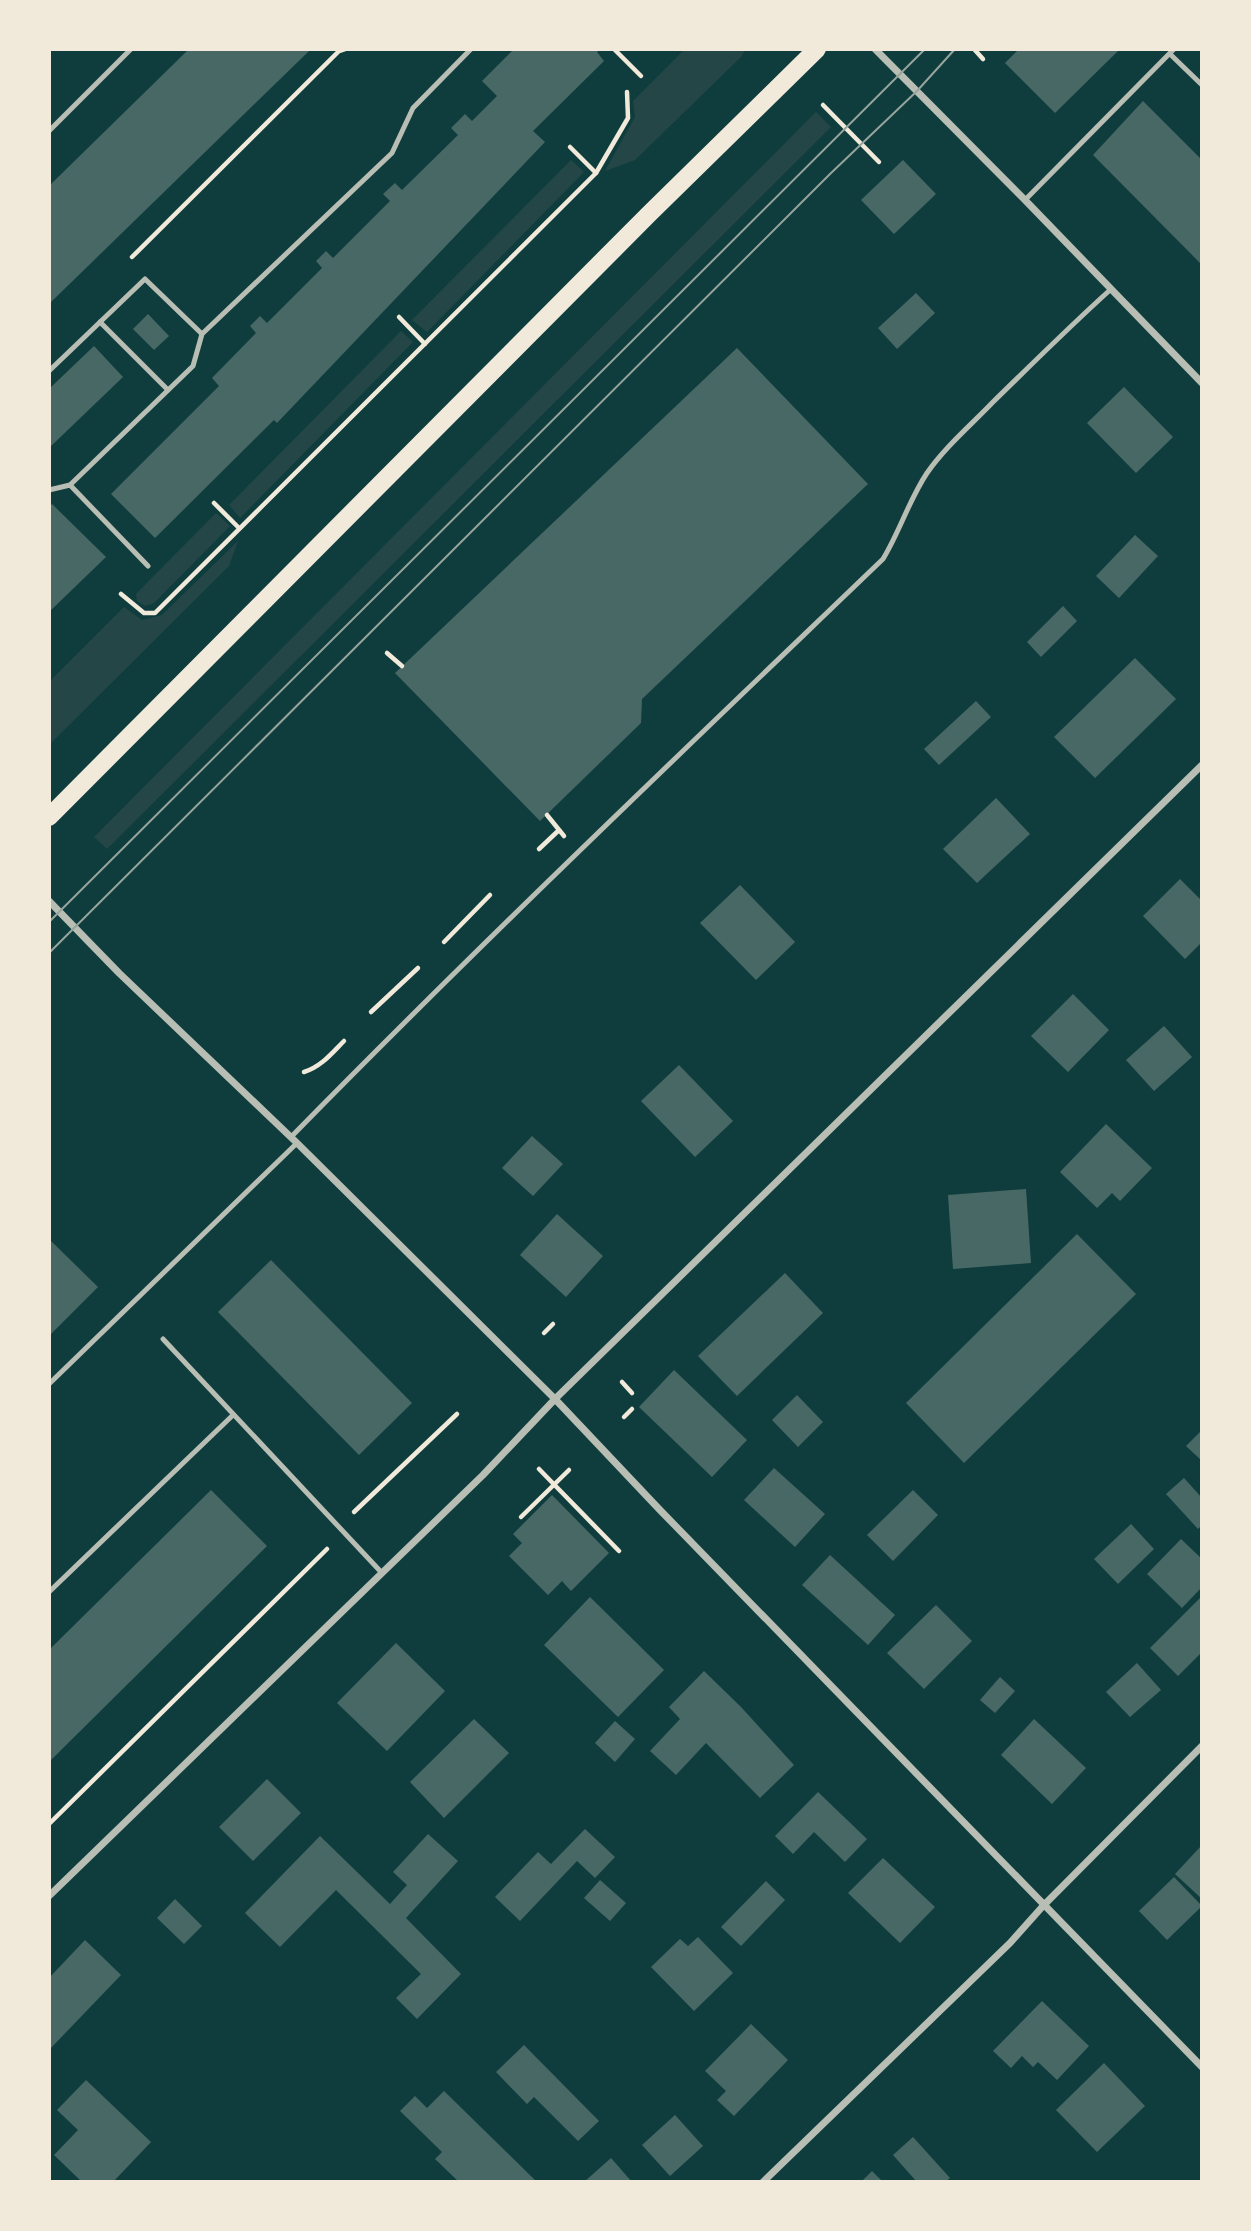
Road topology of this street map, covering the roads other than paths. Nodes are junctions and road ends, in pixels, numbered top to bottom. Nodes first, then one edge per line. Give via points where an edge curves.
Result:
1 (131, 49) edge
2 (471, 49) edge
3 (817, 49) edge
4 (875, 49) edge
5 (1172, 51) edge
6 (1202, 85) edge
7 (49, 131) edge
8 (1025, 200) junction
9 (1110, 290) junction
10 (100, 322) junction
11 (202, 334) junction
12 (49, 371) edge
13 (1202, 383) edge
14 (168, 390) junction
15 (70, 485) junction
16 (49, 490) edge
17 (148, 566) dead end
18 (1202, 765) edge
19 (49, 817) edge
20 (49, 901) edge
21 (294, 1140) junction
22 (163, 1339) dead end
23 (49, 1384) edge
24 (555, 1399) junction
25 (233, 1415) junction
26 (382, 1573) junction
27 (49, 1592) edge
28 (1202, 1746) edge
29 (49, 1896) edge
30 (1043, 1906) junction
31 (1202, 2067) edge
32 (763, 2182) edge

1 - 7 lane
2 - 11 lane via 413,108 392,153
3 - 19 main road
4 - 8 street
5 - 6 lane
5 - 8 lane
8 - 9 street
9 - 13 street
9 - 21 lane via 935,463 883,559 381,1044
10 - 11 lane via 145,279
10 - 12 lane
10 - 14 lane
11 - 14 lane via 193,366
14 - 15 lane
15 - 16 lane
15 - 17 lane
18 - 24 street
20 - 21 street
21 - 23 lane
21 - 24 street
22 - 25 lane
24 - 26 street
24 - 30 street
25 - 26 lane
25 - 27 lane
26 - 29 street
28 - 30 street
30 - 31 street
30 - 32 street

